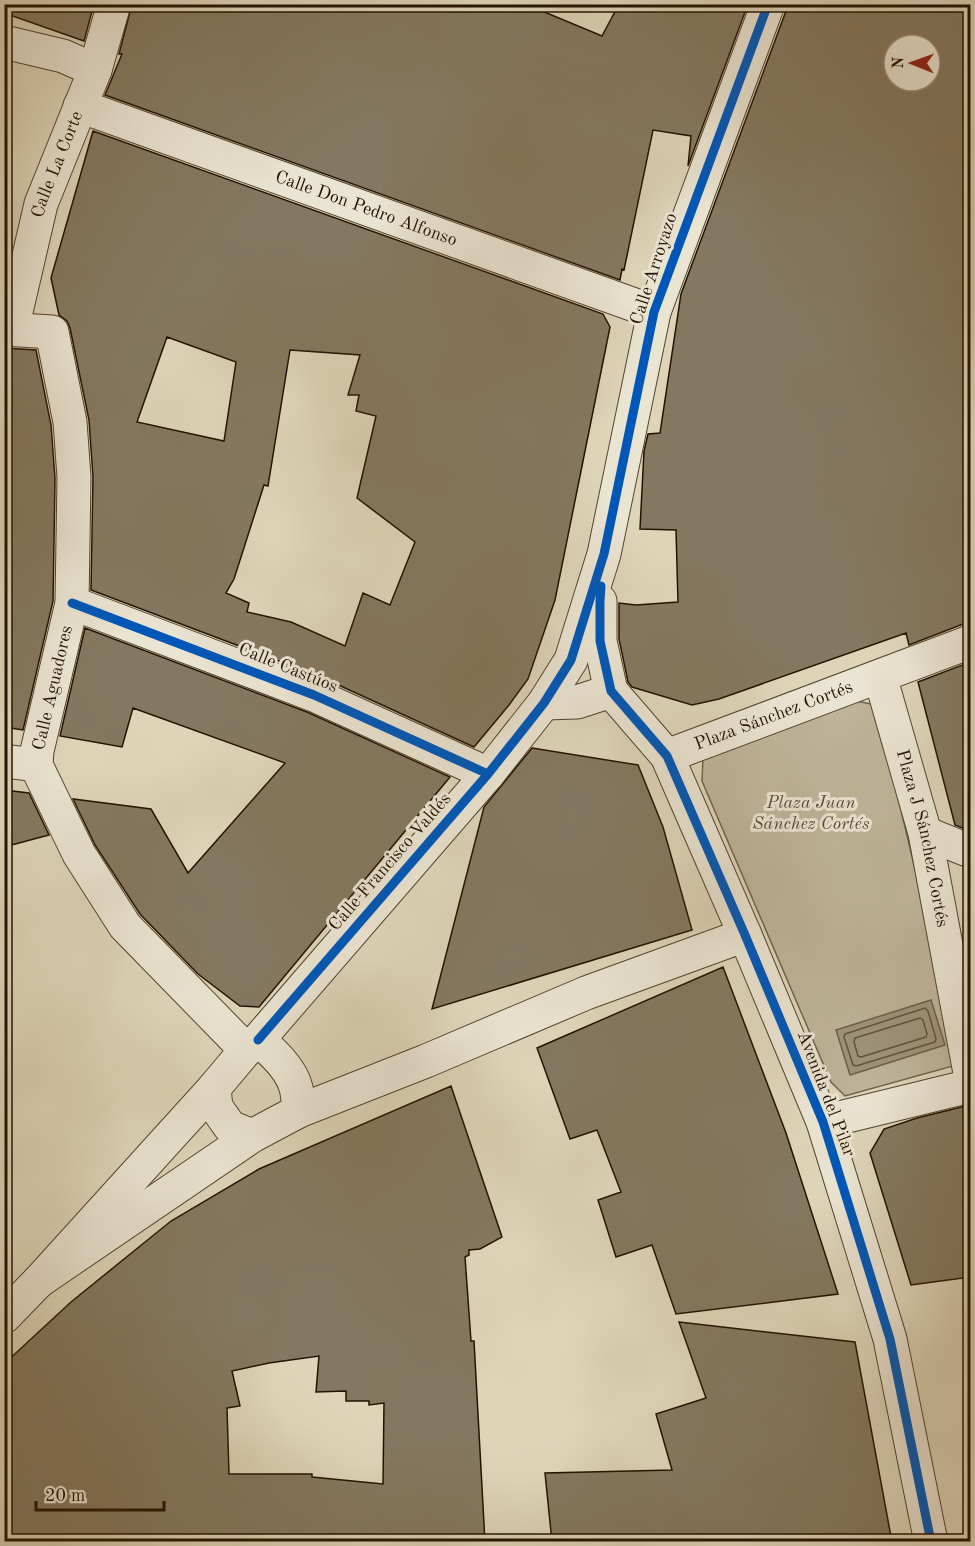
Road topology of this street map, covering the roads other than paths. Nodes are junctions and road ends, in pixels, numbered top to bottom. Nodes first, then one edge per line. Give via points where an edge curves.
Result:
1 (114, 4) edge
2 (768, 4) edge
3 (4, 42) edge
4 (95, 70) junction
5 (80, 106) junction
6 (654, 312) junction
7 (8, 329) edge
8 (604, 554) junction
9 (72, 603) junction
10 (970, 642) edge
11 (880, 676) junction
12 (611, 691) junction
13 (544, 703) junction
14 (667, 756) junction
15 (4, 761) edge
16 (36, 765) junction
17 (488, 774) junction
18 (925, 833) junction
19 (970, 851) edge
20 (745, 935) junction
21 (252, 1045) junction
22 (970, 1073) edge
23 (970, 1086) edge
24 (214, 1088) junction
25 (299, 1111) junction
26 (823, 1122) junction
27 (252, 1136) junction
28 (39, 1281) junction
29 (4, 1317) edge
30 (931, 1542) edge

1 - 4 street, Calle La Corte
2 - 6 street, Calle Arroyazo
3 - 4 street via 63,56
4 - 5 street, Calle La Corte
5 - 6 street, Calle Don Pedro Alfonso
5 - 7 street, Calle La Corte via 40,204
6 - 8 street, Calle Arroyazo
7 - 9 street, Calle Aguadores via 52,332 70,422 74,477
8 - 12 street, Calle Arroyazo via 600,641
8 - 13 street, Calle Arroyazo via 571,660
9 - 16 street, Calle Aguadores
9 - 17 street, Calle Castúos via 314,695
10 - 11 street, Plaza Sánchez Cortés
11 - 14 street, Plaza Sánchez Cortés
11 - 18 street, Plaza J Sánchez Cortés
12 - 13 street via 577,702
12 - 14 street, Avenida del Pilar
13 - 17 street, Calle Francisco Valdés
14 - 20 street, Avenida del Pilar
15 - 16 street
16 - 21 street, Calle Aguadores via 79,854 125,926
17 - 21 street, Calle Francisco Valdés
18 - 19 street
18 - 22 street, Plaza J Sánchez Cortés
20 - 25 street via 586,993
20 - 26 street, Avenida del Pilar
21 - 24 street
21 - 25 street via 275,1054 288,1072 296,1087
23 - 26 street
24 - 27 street via 216,1107 230,1127
24 - 28 street
25 - 27 street
26 - 30 street, Avenida del Pilar via 890,1339
27 - 28 street
28 - 29 street

